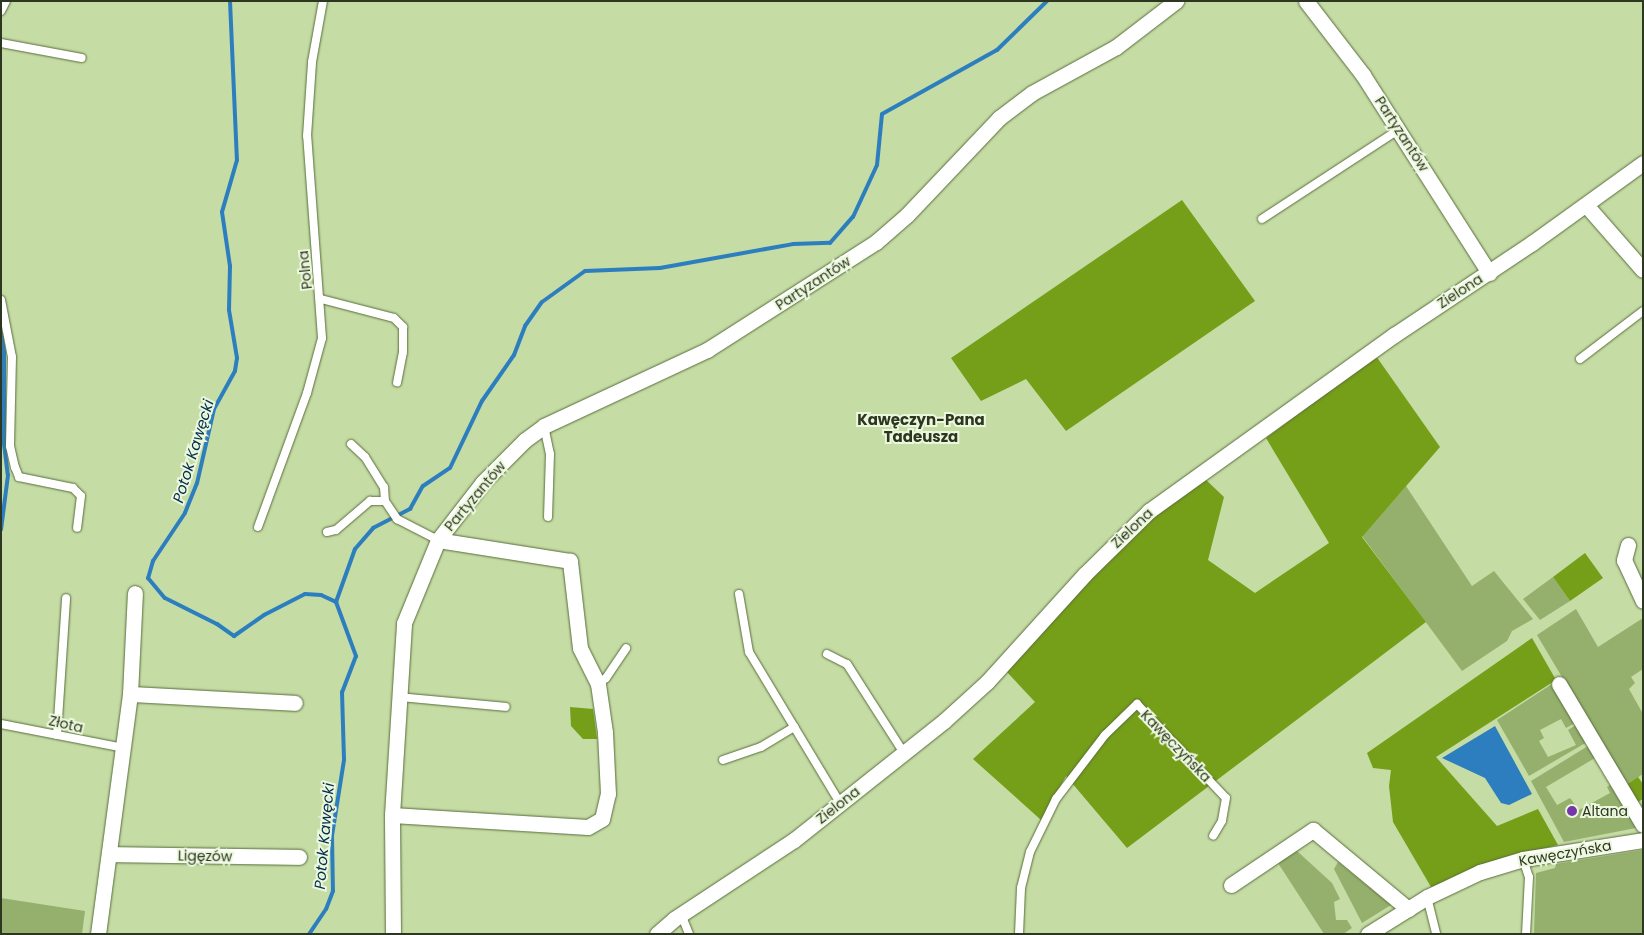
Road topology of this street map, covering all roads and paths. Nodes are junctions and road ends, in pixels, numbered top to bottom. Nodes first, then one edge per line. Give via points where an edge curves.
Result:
1 (6, 1) edge
2 (323, 1) edge
3 (1176, 1) edge
4 (1306, 1) edge
5 (1, 11) edge
6 (1, 43) edge
7 (82, 58) dead end
8 (1398, 130) junction
9 (1643, 163) edge
10 (1586, 205) junction
11 (1262, 219) dead end
12 (1643, 270) edge
13 (1489, 272) junction
14 (321, 299) junction
15 (1, 300) edge
16 (1643, 311) edge
17 (1580, 359) dead end
18 (397, 382) dead end
19 (544, 426) junction
20 (351, 444) dead end
21 (385, 501) junction
22 (548, 517) dead end
23 (258, 527) dead end
24 (77, 528) dead end
25 (327, 532) dead end
26 (438, 540) junction
27 (1628, 545) dead end
28 (135, 593) dead end
29 (739, 594) dead end
30 (66, 598) dead end
31 (1643, 601) edge
32 (626, 648) dead end
33 (827, 654) dead end
34 (598, 684) junction
35 (1559, 684) dead end
36 (130, 694) junction
37 (398, 697) junction
38 (295, 703) dead end
39 (506, 707) dead end
40 (1, 724) edge
41 (794, 726) junction
42 (57, 734) junction
43 (125, 748) junction
44 (904, 753) junction
45 (723, 760) dead end
46 (840, 803) junction
47 (392, 814) junction
48 (1643, 825) edge
49 (1212, 836) dead end
50 (1643, 840) edge
51 (110, 854) junction
52 (299, 857) dead end
53 (1523, 859) junction
54 (1231, 885) dead end
55 (1427, 897) junction
56 (1408, 909) junction
57 (681, 914) junction
58 (98, 934) edge
59 (393, 934) edge
60 (657, 934) edge
61 (689, 934) edge
62 (1019, 934) edge
63 (1368, 934) edge
64 (1436, 934) edge
65 (1526, 934) edge

1 - 5 lane
2 - 14 lane, Polna via 312,62 307,136
3 - 19 street, Partyzantów via 1116,47 1032,93 999,118 907,215 847,261 707,350
4 - 8 street, Partyzantów via 1363,74
6 - 7 lane
8 - 11 lane
8 - 13 street, Partyzantów
9 - 10 street, Zielona
10 - 12 street
10 - 13 street, Zielona
13 - 44 street, Zielona via 1394,335 1149,511 1102,556 987,682
14 - 18 lane via 394,318 403,327 403,352
14 - 23 lane, Polna via 322,338 315,370
15 - 24 lane via 12,357 10,446 15,467 19,477 73,488 81,496
16 - 17 lane
19 - 22 lane via 550,454
19 - 26 street, Partyzantów via 525,440 483,482
20 - 21 lane via 365,457 384,487
21 - 25 lane via 370,500 336,530
21 - 26 lane via 397,519
26 - 34 street, Partyzantów via 570,561 580,648
26 - 37 street, Partyzantów via 404,622
27 - 31 street via 1624,560
28 - 36 street
29 - 41 lane via 749,652
30 - 42 lane
32 - 34 lane via 606,678
33 - 44 lane via 848,664
34 - 47 street, Partyzantów via 608,794 602,819 588,827
35 - 48 street
36 - 38 street
36 - 43 street
37 - 39 lane
37 - 47 street, Partyzantów
40 - 42 lane, Złota
41 - 45 lane via 761,747
41 - 46 lane
42 - 43 lane, Złota
43 - 51 street
44 - 46 street, Zielona
46 - 57 street, Zielona via 759,865
47 - 59 street, Partyzantów
49 - 62 lane, Kawęczyńska via 1222,822 1226,798 1137,704 1105,735 1056,799 1030,852 1022,888
50 - 53 street, Kawęczyńska
51 - 52 street, Ligęzów
51 - 58 street
53 - 55 street, Kawęczyńska via 1480,872
53 - 65 lane via 1529,877
54 - 56 street via 1312,830
55 - 56 street, Kawęczyńska
55 - 64 lane
56 - 63 street, Kawęczyńska
57 - 60 street, Zielona
57 - 61 lane

